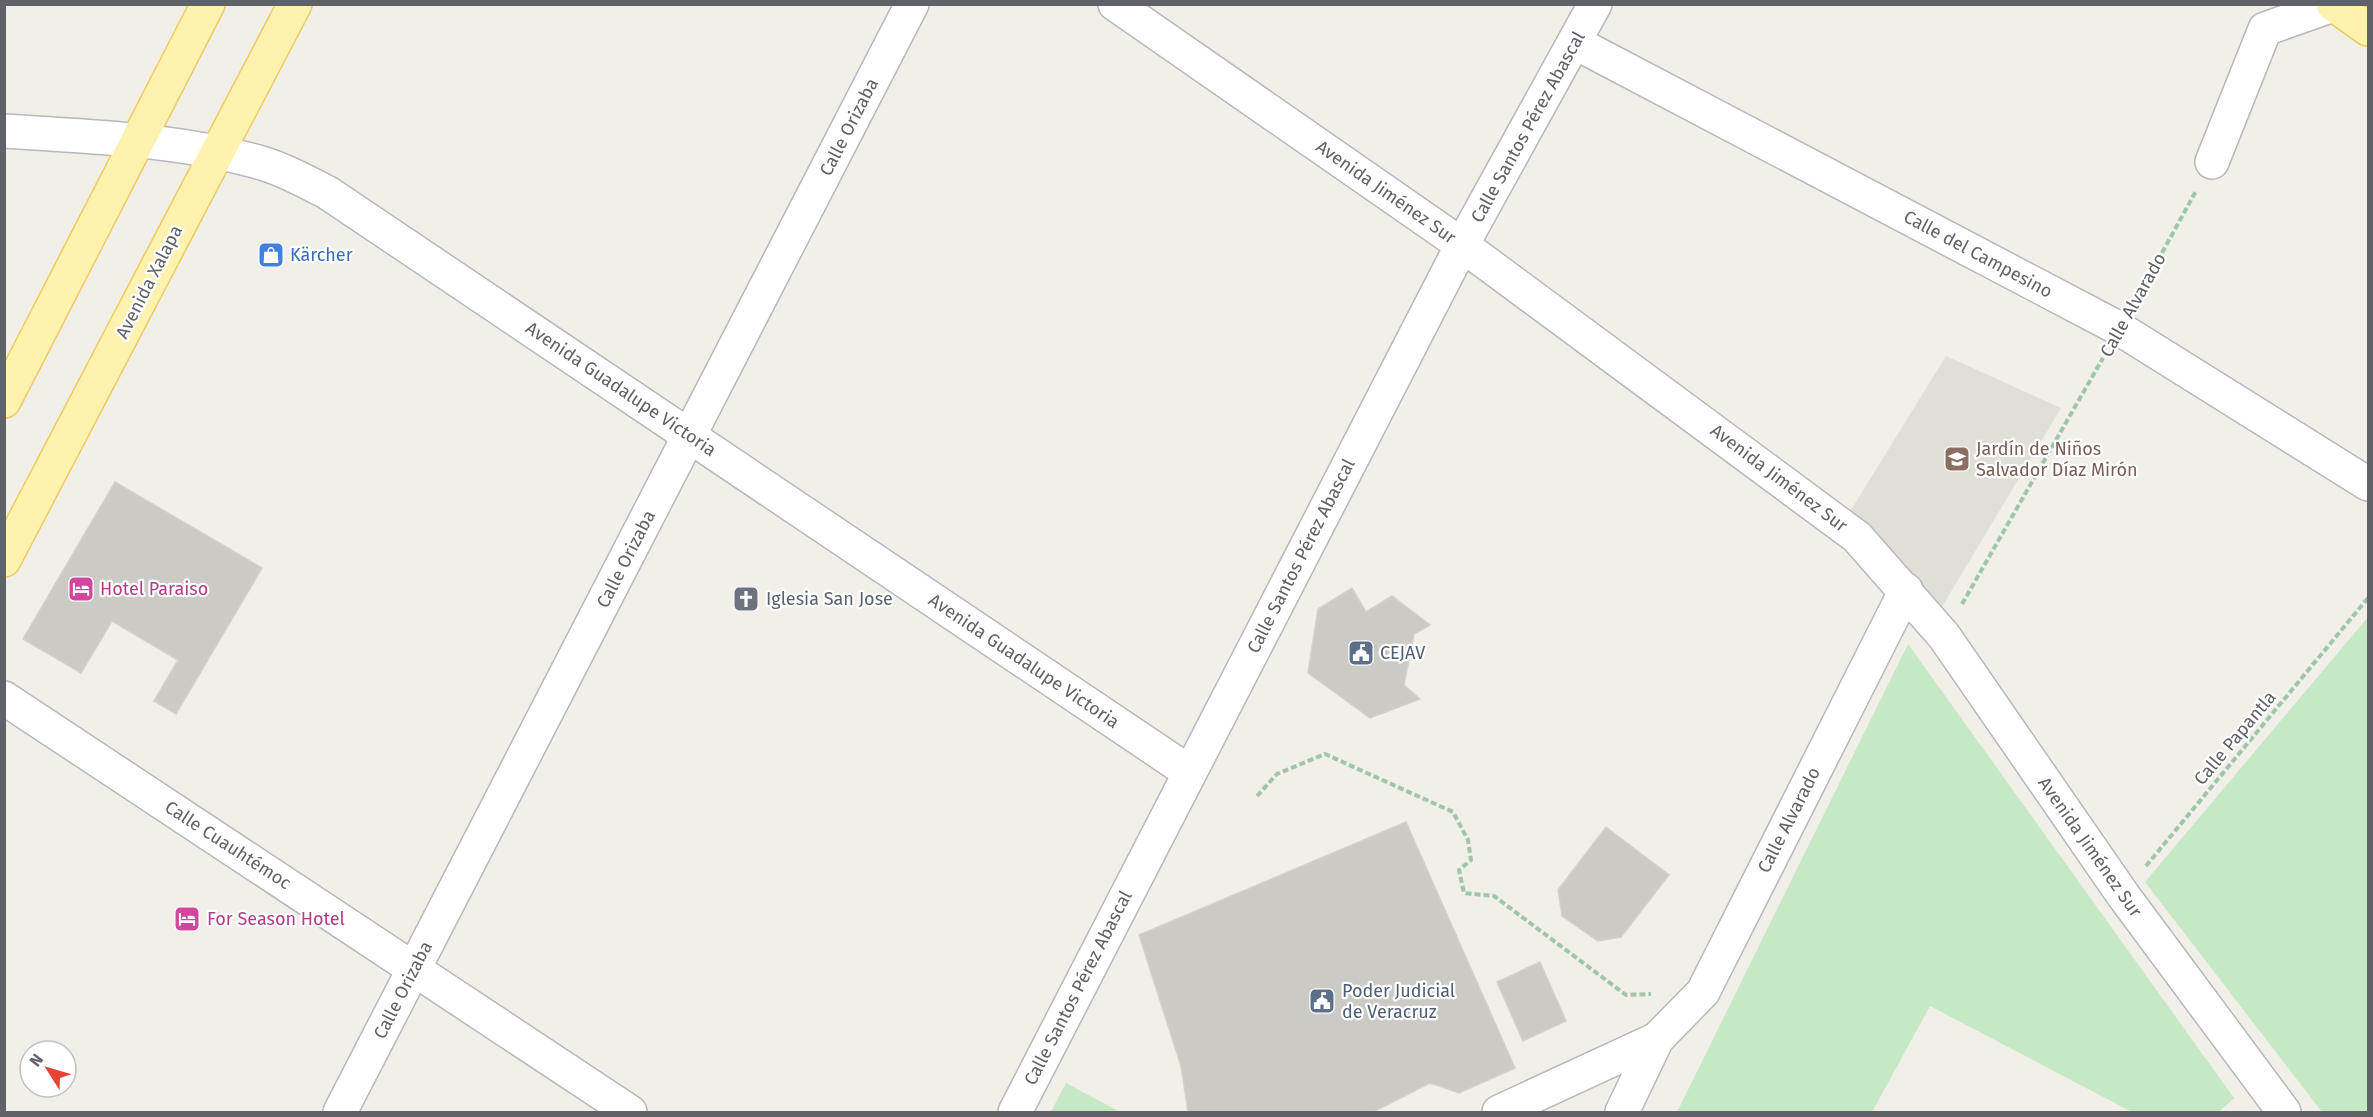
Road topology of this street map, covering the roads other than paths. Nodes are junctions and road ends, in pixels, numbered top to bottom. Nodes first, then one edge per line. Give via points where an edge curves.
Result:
1 (208, 4) edge
2 (295, 4) edge
3 (912, 4) edge
4 (1115, 4) edge
5 (1595, 4) edge
6 (2335, 5) edge
7 (2368, 29) edge
8 (1575, 43) junction
9 (4, 131) edge
10 (139, 140) junction
11 (215, 154) junction
12 (2212, 162) road end
13 (1462, 245) junction
14 (4, 401) edge
15 (690, 435) junction
16 (2368, 484) edge
17 (4, 560) edge
18 (1906, 590) junction
19 (4, 698) edge
20 (1189, 772) junction
21 (414, 969) junction
22 (1657, 1039) junction
23 (1549, 1099) edge
24 (340, 1113) edge
25 (630, 1113) edge
26 (1015, 1113) edge
27 (1499, 1113) edge
28 (1622, 1113) edge
29 (2284, 1113) edge

1 - 10 main road
2 - 11 main road, Avenida Xalapa
3 - 15 street, Calle Orizaba
4 - 13 street, Avenida Jiménez Sur
5 - 8 street, Calle Santos Pérez Abascal
6 - 7 main road
6 - 12 street via 2265,29
8 - 13 street, Calle Santos Pérez Abascal
8 - 16 street, Calle del Campesino via 2120,329
9 - 10 street, Avenida Guadalupe Victoria
10 - 11 street, Avenida Guadalupe Victoria
10 - 14 main road
11 - 15 street, Avenida Guadalupe Victoria via 265,164 328,193
11 - 17 main road, Avenida Xalapa
13 - 18 street, Avenida Jiménez Sur via 1832,517 1857,537
13 - 20 street, Calle Santos Pérez Abascal
15 - 20 street, Avenida Guadalupe Victoria
15 - 21 street, Calle Orizaba
18 - 22 street, Calle Alvarado via 1703,992
18 - 29 street, Avenida Jiménez Sur via 1944,636 2123,895
19 - 21 street, Calle Cuauhtémoc
20 - 26 street, Calle Santos Pérez Abascal
21 - 24 street, Calle Orizaba
21 - 25 street, Calle Cuauhtémoc
22 - 23 street, Calle Alvarado
22 - 28 street, Calle Alvarado
23 - 27 street, Calle Alvarado

